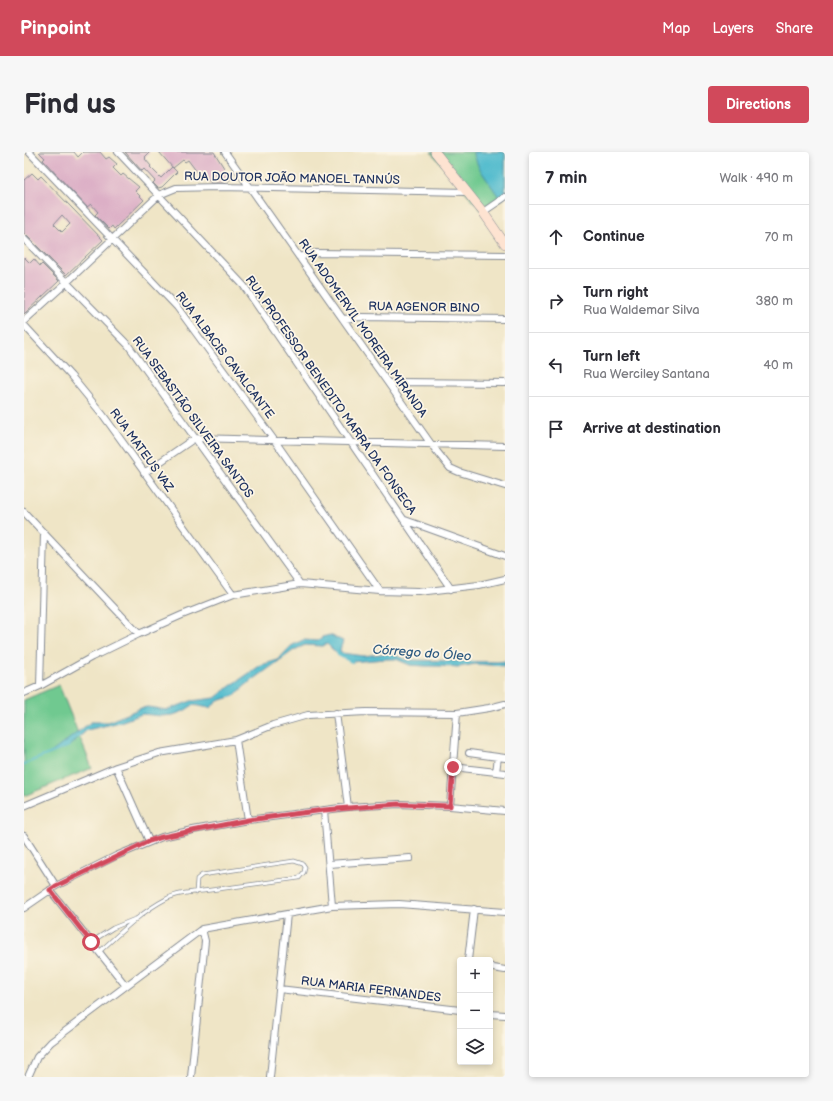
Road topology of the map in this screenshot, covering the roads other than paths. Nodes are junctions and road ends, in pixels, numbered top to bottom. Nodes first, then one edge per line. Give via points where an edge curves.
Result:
1 (29, 152) edge
2 (118, 152) edge
3 (225, 152) edge
4 (435, 152) edge
5 (250, 188) junction
6 (467, 192) junction
7 (159, 195) junction
8 (505, 197) edge
9 (483, 212) junction
10 (113, 238) junction
11 (24, 239) edge
12 (505, 244) edge
13 (505, 255) edge
14 (299, 257) junction
15 (66, 283) junction
16 (343, 319) junction
17 (505, 319) edge
18 (24, 321) edge
19 (24, 325) edge
20 (505, 383) edge
21 (389, 384) junction
22 (195, 438) junction
23 (274, 440) junction
24 (351, 442) junction
25 (431, 444) junction
26 (505, 446) edge
27 (144, 473) junction
28 (505, 486) edge
29 (24, 512) edge
30 (405, 520) junction
31 (44, 533) junction
32 (505, 556) edge
33 (505, 579) edge
34 (300, 584) junction
35 (451, 588) junction
36 (380, 591) junction
37 (233, 596) junction
38 (139, 634) junction
39 (40, 686) junction
40 (24, 693) edge
41 (505, 704) edge
42 (336, 713) junction
43 (457, 713) junction
44 (236, 740) junction
45 (469, 753) dead end
46 (502, 757) edge
47 (116, 767) junction
48 (453, 767) junction
49 (496, 772) junction
50 (505, 773) edge
51 (24, 806) edge
52 (450, 806) junction
53 (348, 807) junction
54 (324, 810) junction
55 (505, 811) edge
56 (248, 820) junction
57 (24, 836) edge
58 (149, 841) junction
59 (410, 858) dead end
60 (329, 864) junction
61 (56, 886) junction
62 (50, 890) junction
63 (196, 893) junction
64 (332, 906) junction
65 (24, 908) edge
66 (474, 909) junction
67 (505, 912) edge
68 (287, 914) junction
69 (136, 919) junction
70 (202, 929) junction
71 (91, 942) junction
72 (99, 952) junction
73 (468, 957) edge
74 (493, 968) edge
75 (505, 970) edge
76 (126, 986) junction
77 (279, 989) junction
78 (457, 1010) edge
79 (493, 1014) edge
80 (505, 1015) edge
81 (28, 1077) edge
82 (191, 1077) edge
83 (270, 1077) edge

1 - 10 street, RUA ALBACIS CAVALCANTE
2 - 7 street, RUA PROFESSOR BENEDITO MARRA DA FONSECA
3 - 5 street, RUA ADOMERVIL MOREIRA MIRANDA
4 - 6 street
5 - 6 street, RUA DOUTOR JOÃO MANOEL TANNÚS
5 - 7 street, RUA DOUTOR JOÃO MANOEL TANNÚS via 176,188
5 - 14 street, RUA ADOMERVIL MOREIRA MIRANDA
6 - 9 street
7 - 10 street, RUA DOUTOR JOÃO MANOEL TANNÚS
7 - 24 street, RUA PROFESSOR BENEDITO MARRA DA FONSECA via 244,286
8 - 9 street
9 - 12 street
10 - 15 street, RUA DOUTOR JOÃO MANOEL TANNÚS
10 - 23 street, RUA ALBACIS CAVALCANTE via 177,307
11 - 15 street, RUA SEBASTIÃO SILVEIRA SANTOS
13 - 14 street via 314,253
14 - 16 street, RUA ADOMERVIL MOREIRA MIRANDA
15 - 18 street, RUA DOUTOR JOÃO MANOEL TANNÚS
15 - 22 street, RUA SEBASTIÃO SILVEIRA SANTOS via 128,345
16 - 17 street, RUA AGENOR BINO
16 - 21 street, RUA ADOMERVIL MOREIRA MIRANDA
19 - 27 street, RUA MATEUS VAZ via 103,415
20 - 21 street
21 - 25 street, RUA ADOMERVIL MOREIRA MIRANDA
22 - 23 street
22 - 27 street
22 - 34 street, RUA SEBASTIÃO SILVEIRA SANTOS
23 - 24 street
23 - 36 street, RUA ALBACIS CAVALCANTE
24 - 25 street
24 - 30 street, RUA PROFESSOR BENEDITO MARRA DA FONSECA
25 - 26 street
25 - 28 street, RUA ADOMERVIL MOREIRA MIRANDA via 450,468
27 - 37 street, RUA MATEUS VAZ
29 - 31 street
30 - 32 street
30 - 35 street, RUA PROFESSOR BENEDITO MARRA DA FONSECA
31 - 38 street
31 - 39 street
33 - 35 street
34 - 36 street
34 - 37 street
35 - 36 street via 419,592
37 - 38 street
38 - 39 street
39 - 40 street
41 - 43 street
42 - 43 street
42 - 44 street via 308,715 273,725
42 - 53 street
43 - 48 street
44 - 47 street via 159,753
44 - 56 street
45 - 46 street
46 - 49 street
47 - 51 street
47 - 58 street
48 - 49 street
48 - 52 street
49 - 50 street
52 - 53 street via 398,804
52 - 55 street
53 - 54 street
54 - 56 street
54 - 60 street
56 - 58 street
57 - 61 street
58 - 61 street
59 - 60 street
60 - 64 street
61 - 62 street
62 - 65 street
62 - 71 street
63 - 63 lane via 299,878 305,867 294,861 202,875 197,879
63 - 69 lane via 167,898
64 - 66 street via 399,904
64 - 68 street
66 - 67 street
66 - 73 street
68 - 70 street
68 - 77 street
69 - 71 lane via 113,928
69 - 72 lane
70 - 76 street
70 - 82 street via 205,941
71 - 72 street
72 - 76 street
74 - 75 street
76 - 81 street via 51,1042 37,1057
77 - 78 street, RUA MARIA FERNANDES
77 - 83 street
79 - 80 street

